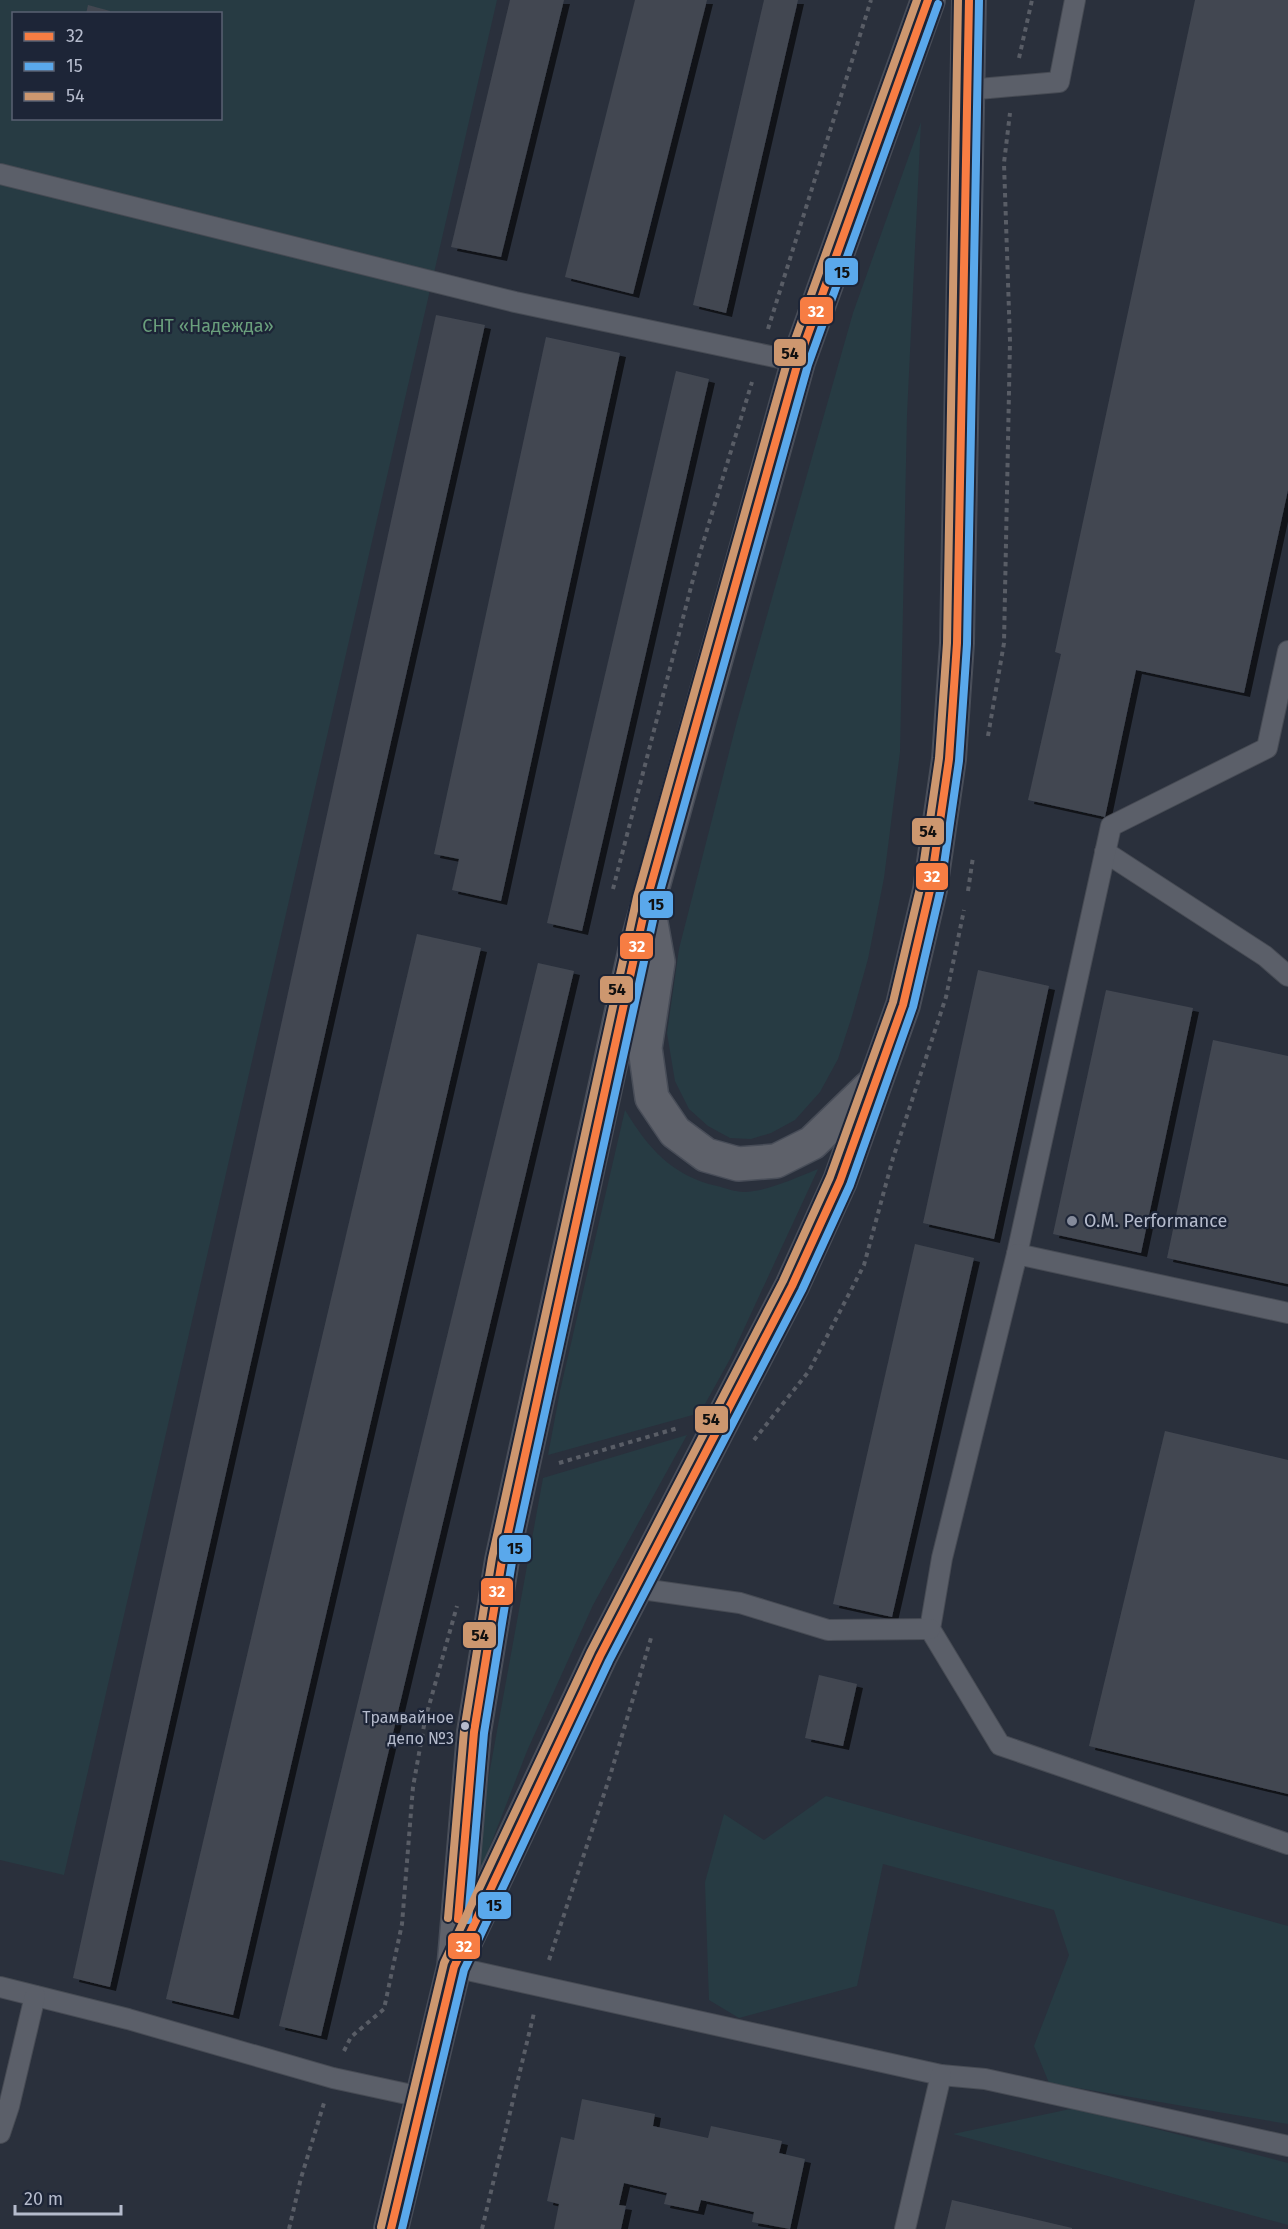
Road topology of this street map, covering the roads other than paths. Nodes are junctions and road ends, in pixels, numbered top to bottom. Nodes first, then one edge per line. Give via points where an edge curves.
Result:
1 (928, 0) edge
2 (969, 0) edge
3 (1075, 0) edge
4 (967, 90) junction
5 (0, 174) edge
6 (798, 363) junction
7 (1288, 651) edge
8 (1105, 852) junction
9 (647, 899) junction
10 (1288, 976) edge
11 (874, 1083) junction
12 (1017, 1254) junction
13 (1288, 1313) edge
14 (635, 1588) junction
15 (930, 1629) junction
16 (1288, 1844) edge
17 (454, 1967) junction
18 (1, 1991) edge
19 (36, 1996) junction
20 (941, 2075) junction
21 (421, 2097) junction
22 (0, 2133) edge
23 (1288, 2146) edge
24 (391, 2229) edge
25 (905, 2229) edge

1 - 6 main road
2 - 4 main road
3 - 4 lane via 1059,82
4 - 11 main road via 957,644 949,759 930,890 903,1005
5 - 6 lane via 515,302
6 - 9 main road
7 - 8 lane via 1267,748 1111,826
8 - 10 lane via 1265,956
8 - 12 lane
9 - 11 main road via 658,962 645,1048 652,1098 675,1132 706,1155 738,1164 777,1161 812,1143
9 - 17 main road via 502,1560 474,1731
11 - 14 main road via 840,1181 792,1286
12 - 13 lane
12 - 15 lane via 942,1558
14 - 15 lane via 740,1603 828,1630
14 - 17 main road
15 - 16 lane via 1000,1745
17 - 20 lane
17 - 21 main road
18 - 19 lane
19 - 21 lane via 333,2078
19 - 22 lane
20 - 23 lane via 985,2079
20 - 25 lane
21 - 24 main road

